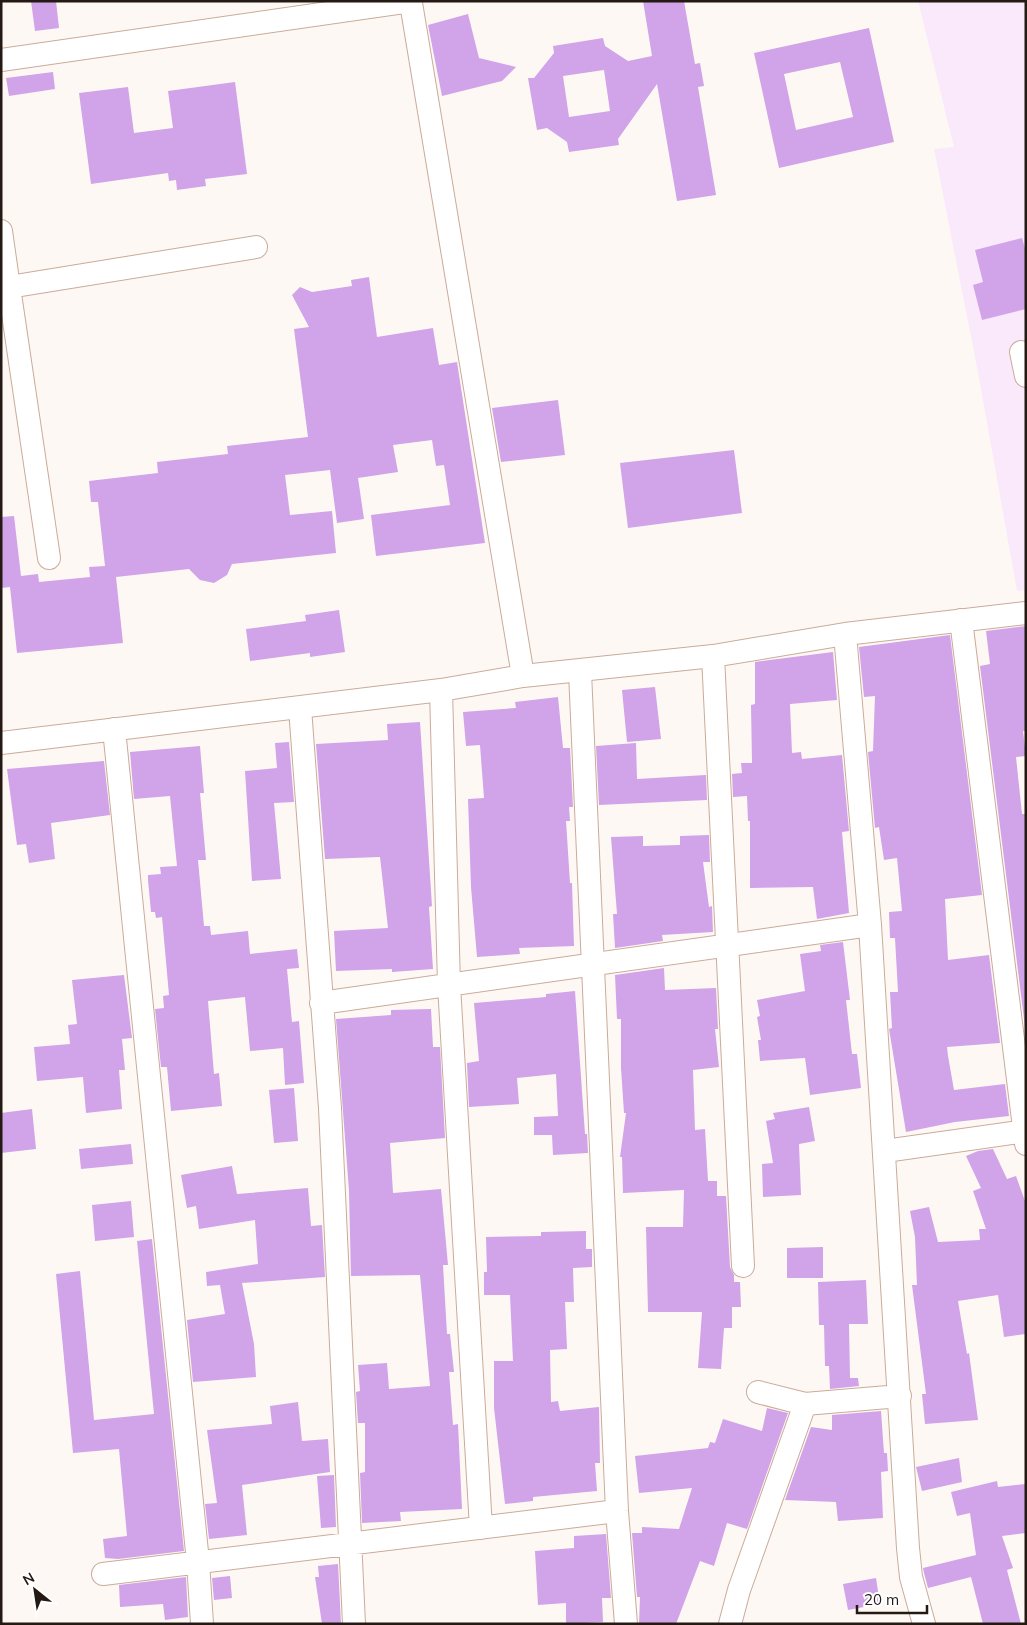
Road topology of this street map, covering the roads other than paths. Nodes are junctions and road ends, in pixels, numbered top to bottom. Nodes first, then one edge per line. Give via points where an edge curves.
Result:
1 (411, 2) edge
2 (1, 60) edge
3 (1, 231) edge
4 (256, 247) dead end
5 (9, 287) junction
6 (1021, 352) dead end
7 (1026, 376) edge
8 (49, 558) dead end
9 (1026, 613) edge
10 (961, 620) junction
11 (845, 634) junction
12 (713, 656) junction
13 (580, 672) junction
14 (523, 676) junction
15 (441, 690) junction
16 (300, 708) junction
17 (114, 728) junction
18 (1, 743) edge
19 (870, 925) junction
20 (729, 945) junction
21 (594, 964) junction
22 (450, 985) junction
23 (321, 1003) junction
24 (1025, 1135) edge
25 (885, 1151) junction
26 (743, 1266) dead end
27 (758, 1392) dead end
28 (900, 1396) junction
29 (806, 1404) junction
30 (617, 1512) junction
31 (481, 1528) junction
32 (350, 1544) junction
33 (198, 1562) junction
34 (103, 1574) dead end
35 (202, 1624) edge
36 (354, 1624) edge
37 (626, 1624) edge
38 (730, 1624) edge
39 (924, 1624) edge

1 - 2 street
1 - 14 street
3 - 5 street
4 - 5 street
5 - 8 street
6 - 7 street
9 - 10 street
10 - 11 street
10 - 24 street
11 - 12 street
11 - 19 street
12 - 13 street
12 - 20 street
13 - 14 street
13 - 21 street
14 - 15 street
15 - 16 street
15 - 22 street
16 - 17 street
16 - 23 street
17 - 18 street
17 - 33 street
19 - 20 street
19 - 25 street
20 - 21 street
20 - 26 street
21 - 22 street
21 - 30 street
22 - 23 street
22 - 31 street
23 - 32 street via 330,1108
24 - 25 street
25 - 28 street
27 - 29 street
28 - 29 street
28 - 39 street via 908,1548
29 - 38 street via 739,1590
30 - 31 street
30 - 37 street
31 - 32 street
32 - 33 street
32 - 36 street
33 - 34 street
33 - 35 street

